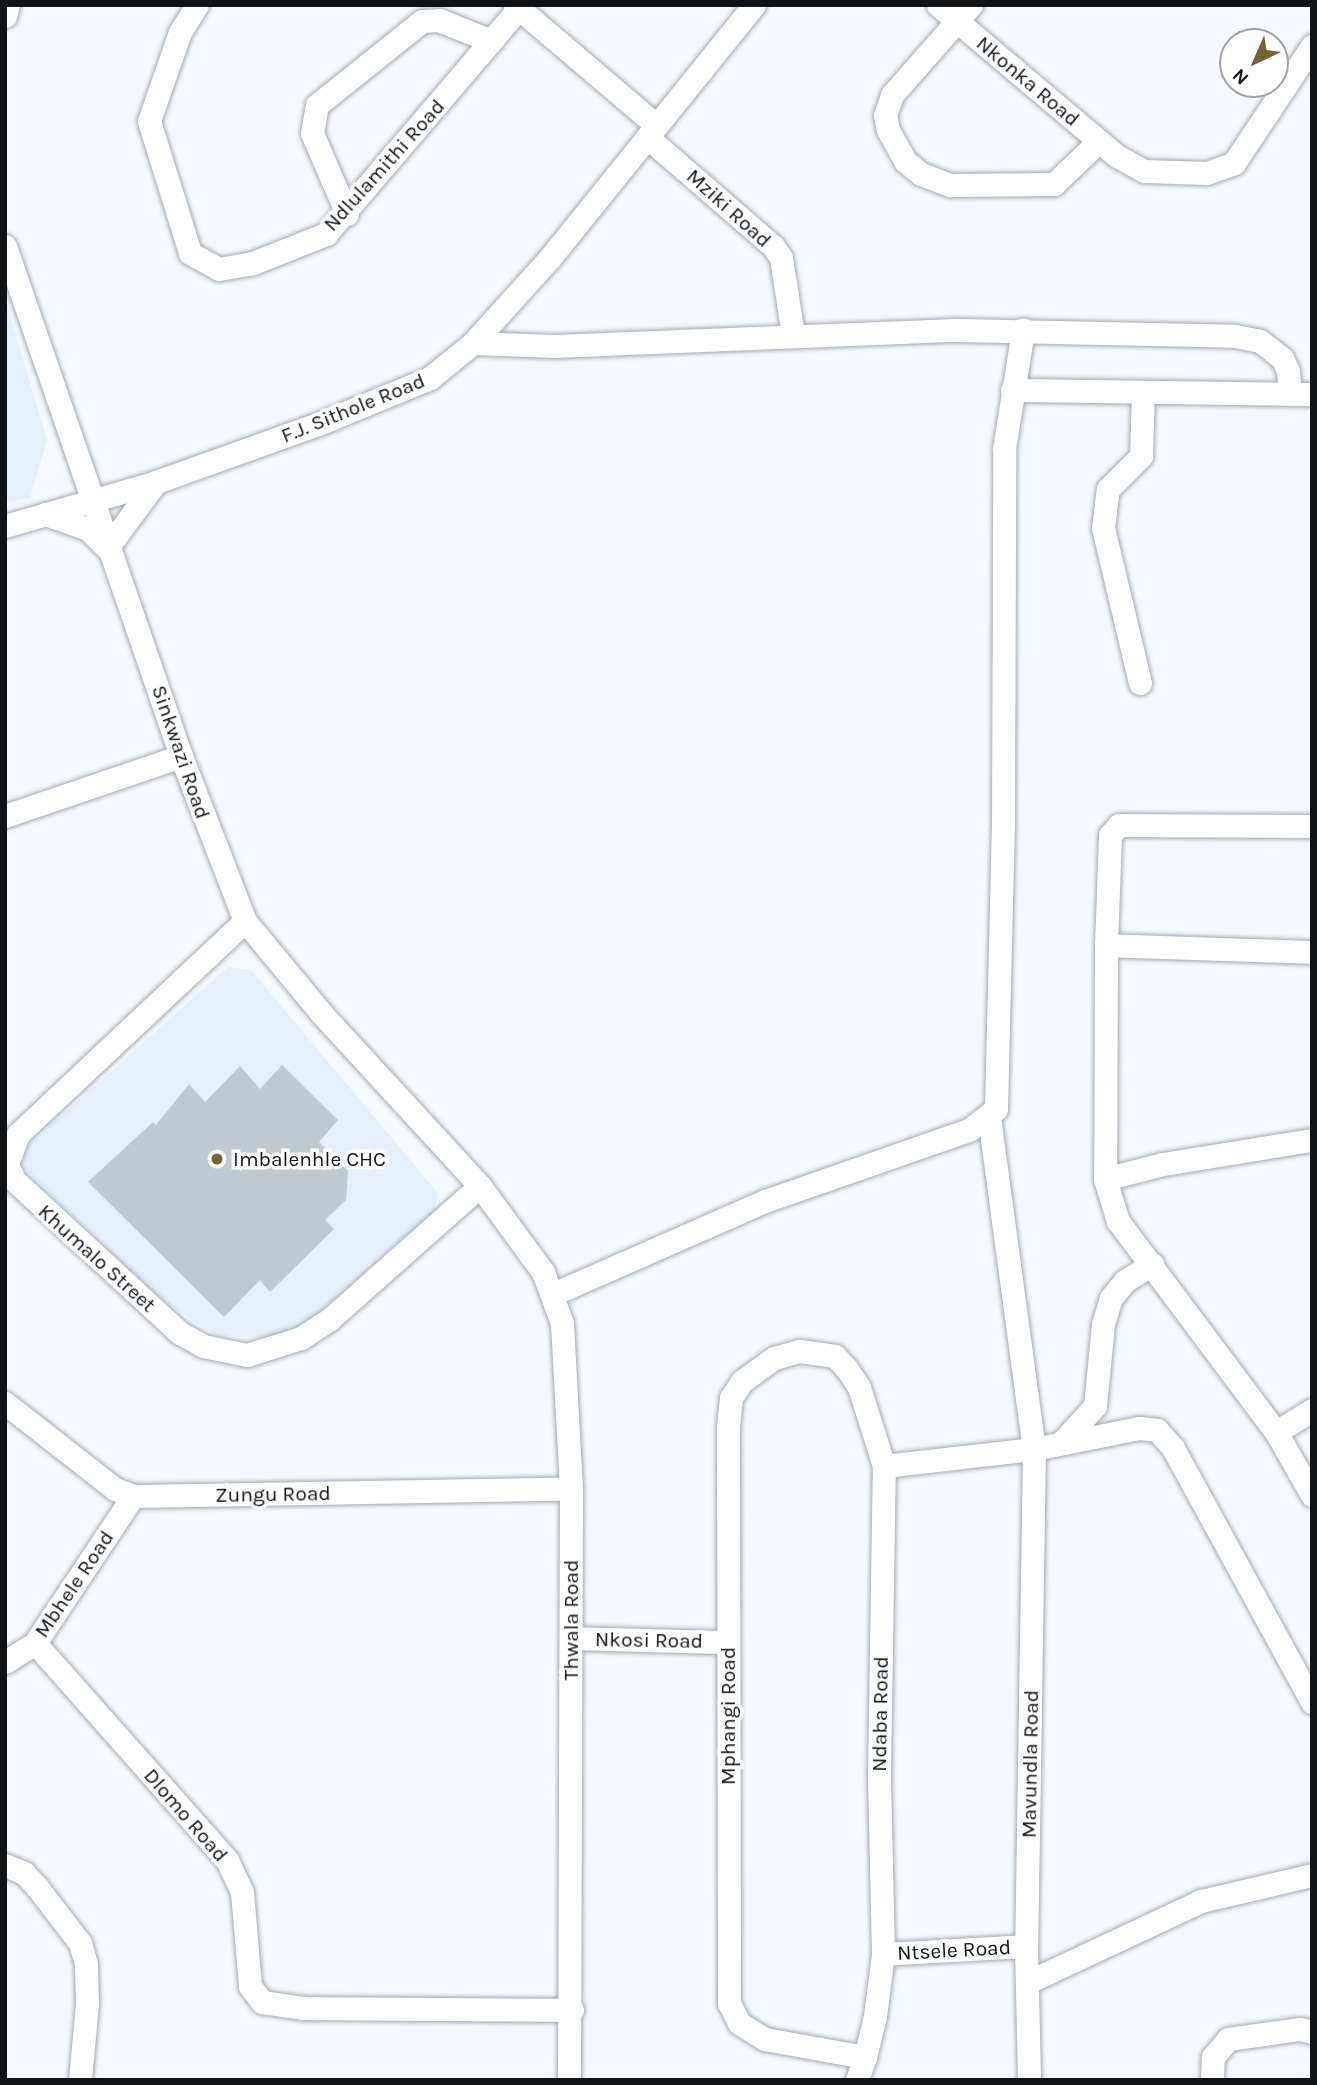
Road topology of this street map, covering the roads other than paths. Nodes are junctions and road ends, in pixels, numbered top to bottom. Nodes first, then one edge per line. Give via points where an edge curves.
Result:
1 (8, 5) edge
2 (197, 5) edge
3 (754, 5) edge
4 (938, 5) edge
5 (517, 7) edge
6 (964, 13) edge
7 (5, 16) edge
8 (491, 41) junction
9 (1312, 46) edge
10 (651, 131) junction
11 (1099, 141) junction
12 (346, 214) junction
13 (5, 246) edge
14 (1023, 330) junction
15 (793, 335) junction
16 (473, 342) junction
17 (1012, 390) junction
18 (1143, 392) junction
19 (1301, 394) edge
20 (156, 482) junction
21 (95, 500) junction
22 (45, 514) junction
23 (5, 526) edge
24 (113, 550) junction
25 (1140, 683) dead end
26 (181, 756) junction
27 (7, 812) edge
28 (1312, 826) edge
29 (244, 922) junction
30 (1106, 945) junction
31 (1312, 952) edge
32 (989, 1118) junction
33 (1312, 1140) edge
34 (1105, 1178) junction
35 (480, 1186) junction
36 (1152, 1264) junction
37 (553, 1294) junction
38 (835, 1356) joint
39 (6, 1406) edge
40 (1312, 1410) edge
41 (1276, 1432) junction
42 (1062, 1442) junction
43 (1034, 1449) junction
44 (884, 1466) junction
45 (571, 1488) junction
46 (1312, 1494) edge
47 (134, 1496) junction
48 (571, 1638) junction
49 (728, 1642) junction
50 (35, 1643) junction
51 (5, 1662) edge
52 (1312, 1702) edge
53 (5, 1865) edge
54 (1312, 1875) edge
55 (1026, 1946) junction
56 (883, 1954) junction
57 (1028, 1982) junction
58 (572, 2010) junction
59 (1312, 2032) edge
60 (865, 2057) junction
61 (80, 2080) edge
62 (569, 2080) edge
63 (857, 2080) edge
64 (1029, 2080) edge
65 (1212, 2080) edge

1 - 7 street
2 - 12 street, Ndlulamithi Road via 180,32 149,121 190,253 219,269 253,263 326,234
3 - 10 street, F.J. Sithole Road
4 - 6 street, Nkonka Road
5 - 8 street, Ndlulamithi Road
5 - 10 street, Mziki Road
6 - 11 street, Nkonka Road
6 - 11 street, Nkonka Road via 892,95 885,115 905,161 921,174 950,186 1054,184
8 - 12 street, Ndlulamithi Road
8 - 12 street via 439,20 422,21 317,105 312,133
9 - 11 street, Nkonka Road via 1234,163 1207,173 1144,171
10 - 15 street, Mziki Road via 773,246 781,258
10 - 16 street, F.J. Sithole Road via 549,258
13 - 21 street, Sinkwazi Road
14 - 15 street
14 - 17 street
14 - 19 street via 1235,336 1259,341 1282,358
15 - 16 street via 554,345
16 - 20 street, F.J. Sithole Road via 410,389
17 - 18 street
17 - 32 street via 1004,449 999,1099
18 - 19 street
18 - 25 street via 1141,456 1108,489 1103,528
20 - 21 street, F.J. Sithole Road
20 - 24 street
21 - 22 street, F.J. Sithole Road
21 - 24 street, Sinkwazi Road
22 - 23 street, F.J. Sithole Road
22 - 24 street via 88,529
24 - 26 street, Sinkwazi Road
26 - 27 street
26 - 29 street, Sinkwazi Road
28 - 30 street via 1119,825 1110,835
29 - 35 street, Sinkwazi Road
29 - 35 street, Khumalo Street via 18,1134 7,1164 15,1180 180,1333 203,1346 247,1354 301,1338 330,1319
30 - 31 street
30 - 34 street
32 - 37 street via 765,1200
32 - 43 street, Mavundla Road
33 - 34 street
34 - 36 street via 1118,1221
35 - 37 street, Thwala Road via 543,1272
36 - 41 street
36 - 42 street via 1111,1298 1103,1324 1095,1406
37 - 45 street, Thwala Road via 566,1359
38 - 44 street, Ndaba Road via 859,1387
38 - 49 street, Mphangi Road via 799,1351 774,1358 742,1381 731,1398
39 - 47 street, Zungu Road via 115,1489
40 - 41 street
41 - 46 street
42 - 43 street
42 - 52 street via 1139,1428 1165,1436
43 - 44 street
43 - 55 street, Mavundla Road
44 - 56 street, Ndaba Road via 879,1775
45 - 47 street, Zungu Road
45 - 48 street, Thwala Road
47 - 50 street, Mbhele Road
48 - 49 street, Nkosi Road
48 - 58 street, Thwala Road
49 - 60 street, Mphangi Road via 729,2003 739,2023 765,2039
50 - 51 street, Mbhele Road
50 - 58 street, Dlomo Road via 226,1860 242,1892 250,1986 262,2002 303,2008
53 - 61 street via 24,1873 37,1886 80,1943 88,2004
54 - 57 street via 1201,1901
55 - 56 street, Ntsele Road
55 - 57 street, Mavundla Road
56 - 60 street, Ndaba Road
57 - 64 street, Mavundla Road
58 - 62 street, Thwala Road
59 - 65 street via 1300,2029 1228,2039 1213,2057
60 - 63 street, Ndaba Road

